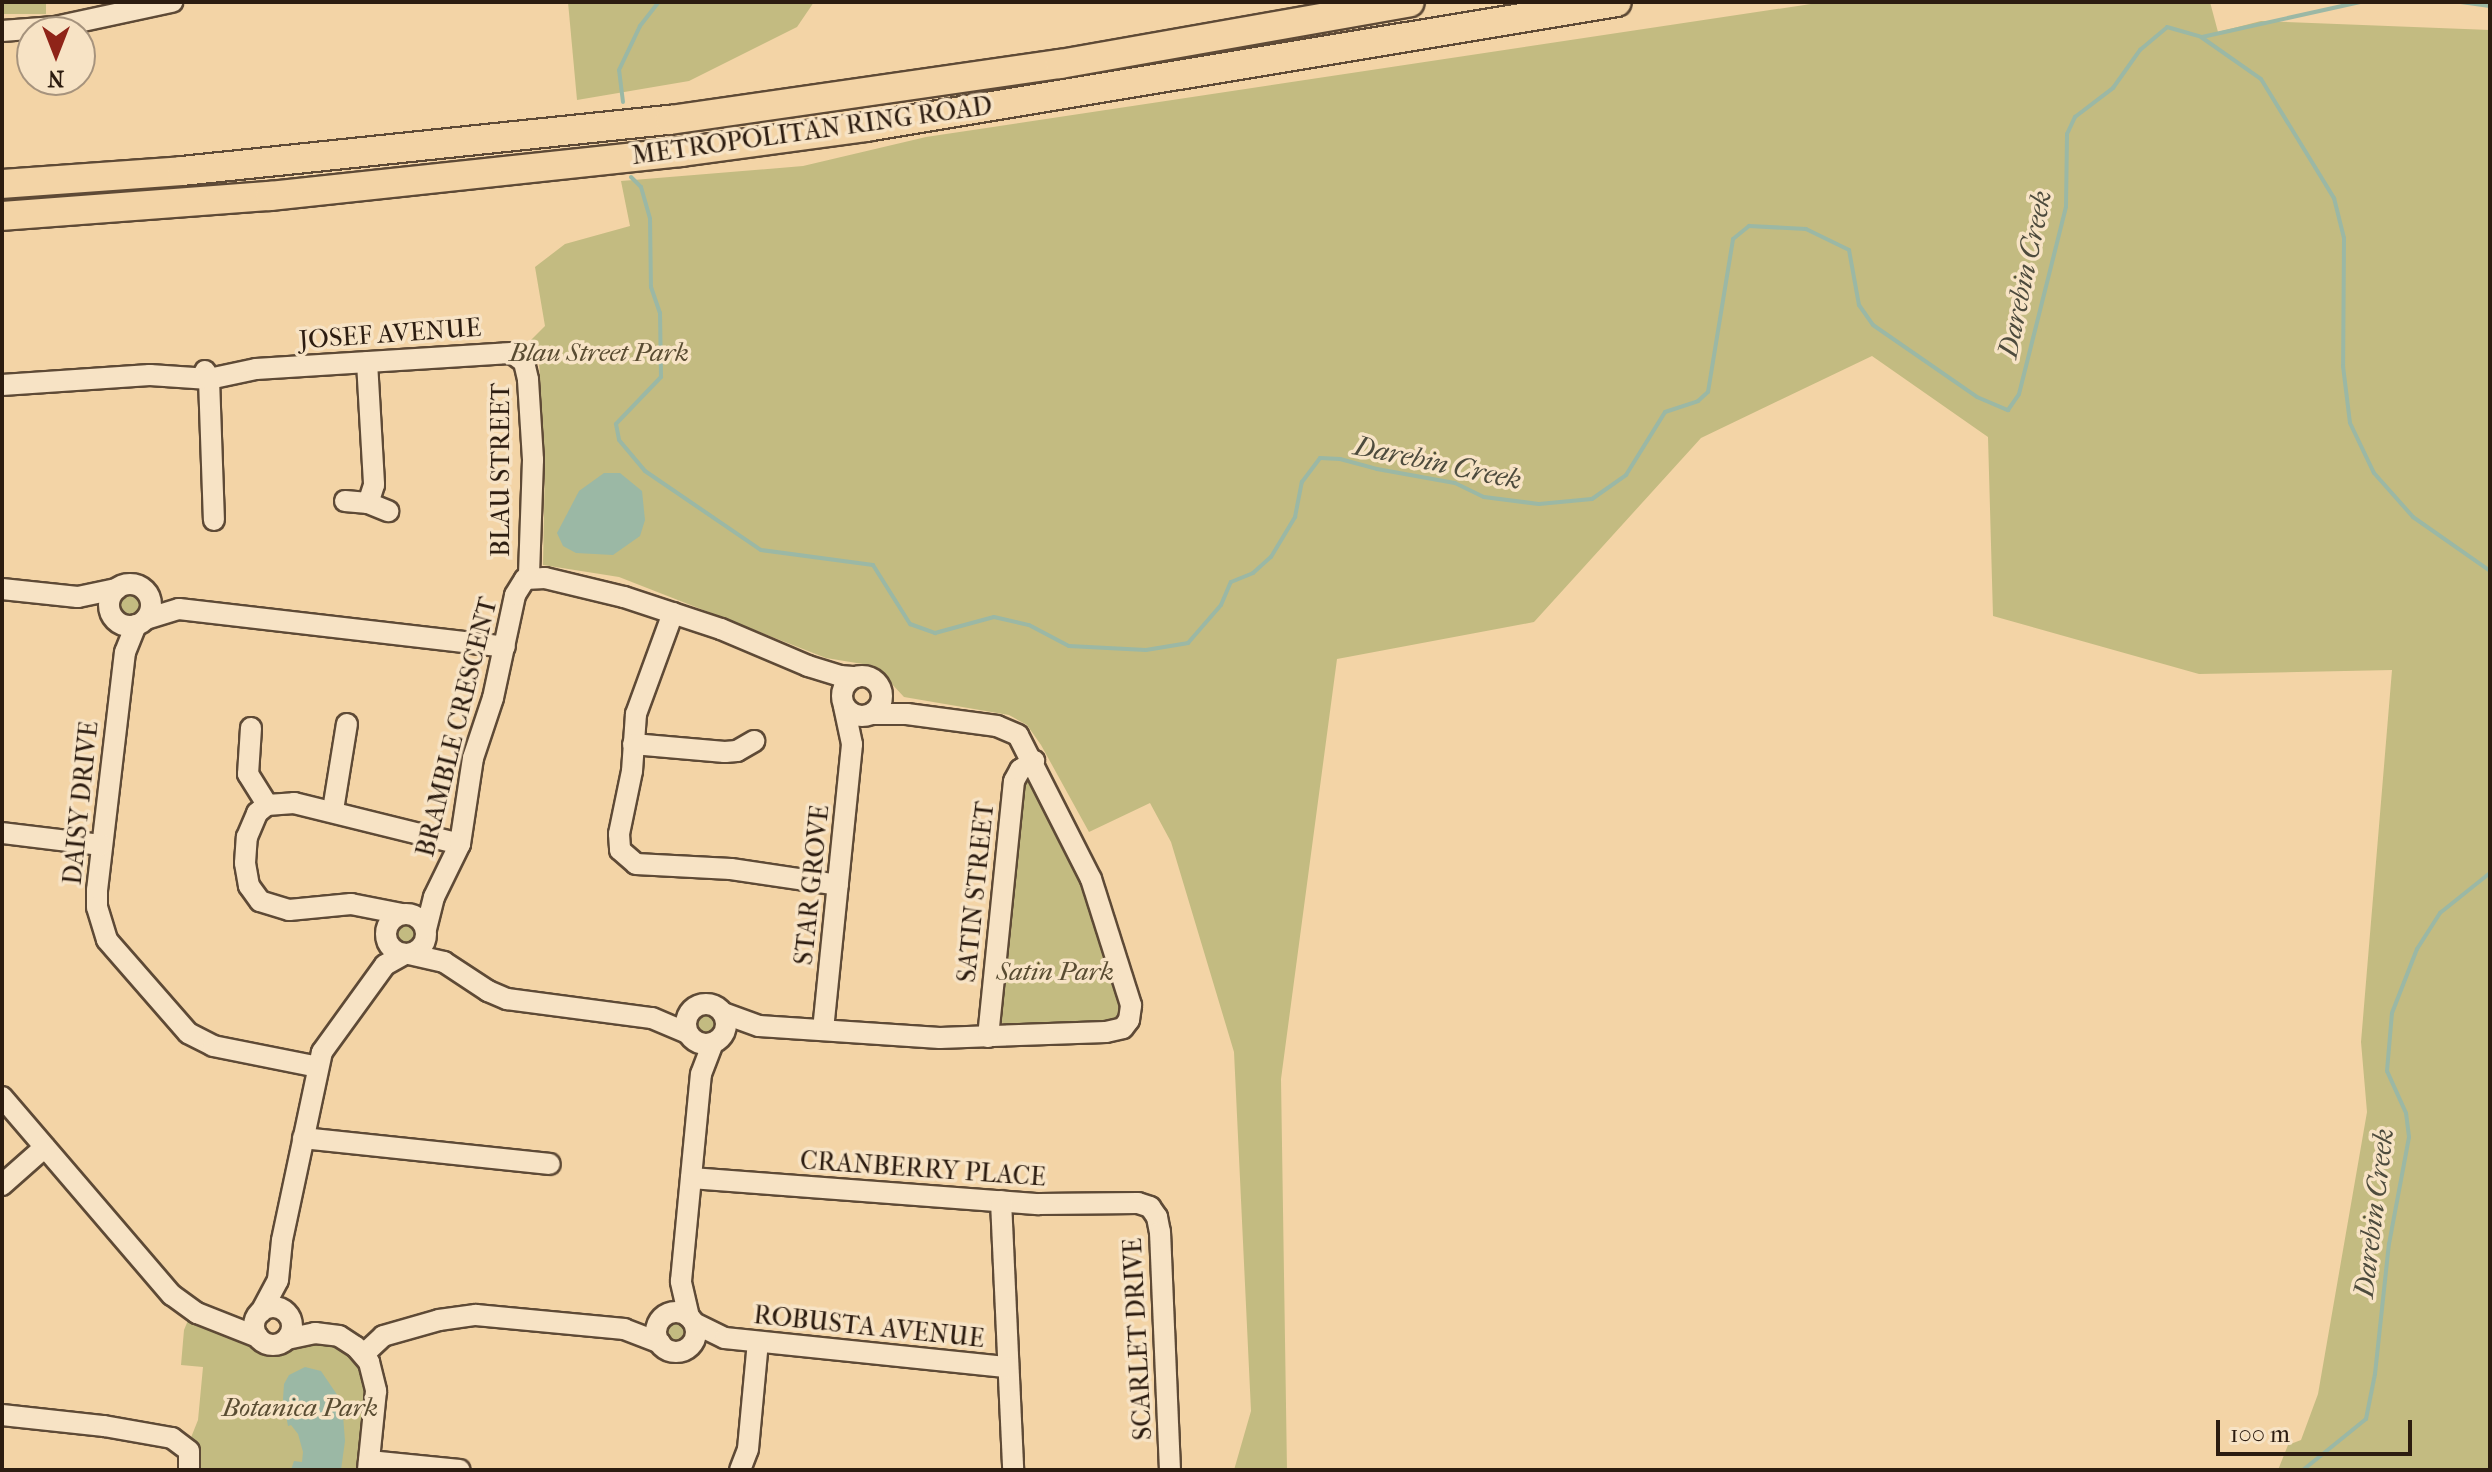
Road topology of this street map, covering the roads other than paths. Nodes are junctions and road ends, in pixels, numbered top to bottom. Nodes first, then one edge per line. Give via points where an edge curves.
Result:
1 (172, 2) edge
2 (1410, 2) edge
3 (1617, 2) edge
4 (2, 31) edge
5 (2, 184) edge
6 (2, 216) edge
7 (367, 362) junction
8 (524, 362) joint
9 (206, 376) junction
10 (2, 385) edge
11 (345, 501) dead end
12 (368, 503) junction
13 (388, 511) dead end
14 (214, 520) dead end
15 (529, 577) junction
16 (2, 589) edge
17 (117, 589) junction
18 (147, 593) junction
19 (78, 597) junction
20 (179, 609) junction
21 (673, 613) junction
22 (128, 621) junction
23 (505, 647) junction
24 (808, 666) junction
25 (856, 677) junction
26 (882, 693) junction
27 (843, 703) junction
28 (907, 714) junction
29 (870, 715) junction
30 (347, 724) dead end
31 (251, 728) dead end
32 (754, 741) dead end
33 (633, 744) junction
34 (852, 744) junction
35 (1034, 761) junction
36 (267, 805) junction
37 (333, 810) junction
38 (2, 833) edge
39 (460, 844) junction
40 (101, 845) junction
41 (838, 885) junction
42 (434, 897) junction
43 (367, 908) junction
44 (406, 914) junction
45 (426, 931) junction
46 (386, 935) junction
47 (407, 954) junction
48 (444, 962) junction
49 (385, 965) junction
50 (690, 1011) junction
51 (723, 1013) junction
52 (652, 1018) junction
53 (759, 1026) junction
54 (823, 1030) junction
55 (688, 1035) junction
56 (988, 1037) junction
57 (716, 1042) junction
58 (318, 1067) junction
59 (701, 1074) junction
60 (2, 1097) edge
61 (303, 1138) junction
62 (45, 1147) junction
63 (550, 1164) dead end
64 (691, 1178) junction
65 (2, 1185) edge
66 (1001, 1201) junction
67 (1150, 1207) joint
68 (278, 1280) junction
69 (681, 1281) junction
70 (259, 1314) junction
71 (661, 1319) junction
72 (692, 1320) junction
73 (229, 1323) junction
74 (289, 1324) junction
75 (624, 1329) junction
76 (258, 1337) junction
77 (725, 1338) junction
78 (758, 1342) junction
79 (660, 1343) junction
80 (690, 1347) junction
81 (364, 1354) junction
82 (1008, 1367) junction
83 (2, 1415) edge
84 (748, 1449) junction
85 (368, 1466) edge
86 (189, 1470) edge
87 (460, 1470) edge
88 (740, 1470) edge
89 (752, 1470) edge
90 (1013, 1470) edge
91 (1170, 1470) edge

1 - 4 street via 55,27
2 - 5 highway, METROPOLITAN RING ROAD via 1060,64 670,120 182,171
3 - 6 highway, METROPOLITAN RING ROAD via 866,127 681,152 270,196
7 - 8 street, JOSEF AVENUE via 512,353
7 - 9 street, JOSEF AVENUE via 223,367
7 - 12 street via 374,485
8 - 15 street, BLAU STREET via 533,460
9 - 10 street, JOSEF AVENUE via 178,370
9 - 14 street
11 - 12 street
12 - 13 street
15 - 21 street, BRAMBLE CRESCENT via 599,590
15 - 23 street, BRAMBLE CRESCENT via 517,588
16 - 19 street
17 - 18 street via 130,584
17 - 19 street
17 - 22 street via 109,605
18 - 20 street
18 - 22 street via 151,606
19 - 22 street
20 - 22 street
20 - 23 street
21 - 24 street, BRAMBLE CRESCENT
21 - 33 street via 636,714
22 - 40 street, DAISY DRIVE
23 - 39 street, BRAMBLE CRESCENT via 473,758
24 - 25 street, BRAMBLE CRESCENT
24 - 27 street, BRAMBLE CRESCENT
25 - 26 street via 870,678
25 - 27 street via 846,684
26 - 28 street
26 - 29 street
27 - 29 street via 852,714
27 - 34 street, STAR GROVE
28 - 29 street
28 - 35 street via 1006,728 1018,735
29 - 34 street, STAR GROVE
30 - 37 street
31 - 36 street via 248,774
32 - 33 street via 725,752
33 - 41 street via 619,843 630,861
34 - 41 street, STAR GROVE
35 - 56 street, SATIN STREET via 1014,781
35 - 56 street via 1098,898 1131,1015 1126,1025 1106,1032
36 - 37 street via 294,803
36 - 43 street via 257,813 247,837 246,875 253,894 268,906 289,910 341,904
37 - 39 street via 377,826
38 - 40 street
39 - 42 street, BRAMBLE CRESCENT
40 - 58 street, DAISY DRIVE via 97,907 107,940 173,1020 213,1046
41 - 54 street, STAR GROVE
42 - 44 street, BRAMBLE CRESCENT
42 - 45 street, BRAMBLE CRESCENT
43 - 44 street
43 - 46 street
44 - 45 street via 419,919
44 - 46 street via 391,921
45 - 47 street via 420,949
45 - 48 street
46 - 47 street via 393,949
46 - 49 street
47 - 48 street
47 - 49 street
48 - 52 street via 507,999
49 - 58 street via 329,1040
50 - 51 street via 707,1003
50 - 52 street
50 - 55 street
51 - 53 street
51 - 57 street via 727,1024
52 - 55 street
53 - 54 street
53 - 57 street
54 - 56 street
55 - 57 street via 700,1044
55 - 59 street
57 - 59 street
58 - 61 street
59 - 64 street
60 - 62 street
61 - 63 street
61 - 68 street
62 - 65 street
62 - 73 street via 172,1295 197,1313
64 - 66 street, CRANBERRY PLACE
64 - 69 street
66 - 67 street, CRANBERRY PLACE
66 - 82 street
67 - 91 street, SCARLET DRIVE via 1160,1232
68 - 70 street
68 - 74 street
69 - 71 street
69 - 72 street
70 - 73 street
70 - 74 street via 272,1307
70 - 76 street via 254,1326
71 - 72 street via 673,1312
71 - 75 street
71 - 79 street via 656,1333
72 - 77 street, ROBUSTA AVENUE
72 - 80 street via 696,1336
73 - 76 street
74 - 76 street via 272,1345
74 - 81 street via 339,1336
75 - 79 street
75 - 81 street via 476,1315 383,1336
77 - 78 street, ROBUSTA AVENUE
77 - 80 street, ROBUSTA AVENUE
78 - 82 street, ROBUSTA AVENUE
78 - 84 street
79 - 80 street via 671,1351
81 - 85 street via 376,1382
82 - 90 street
83 - 86 street via 180,1441 189,1451
84 - 88 street
84 - 89 street
85 - 87 street

